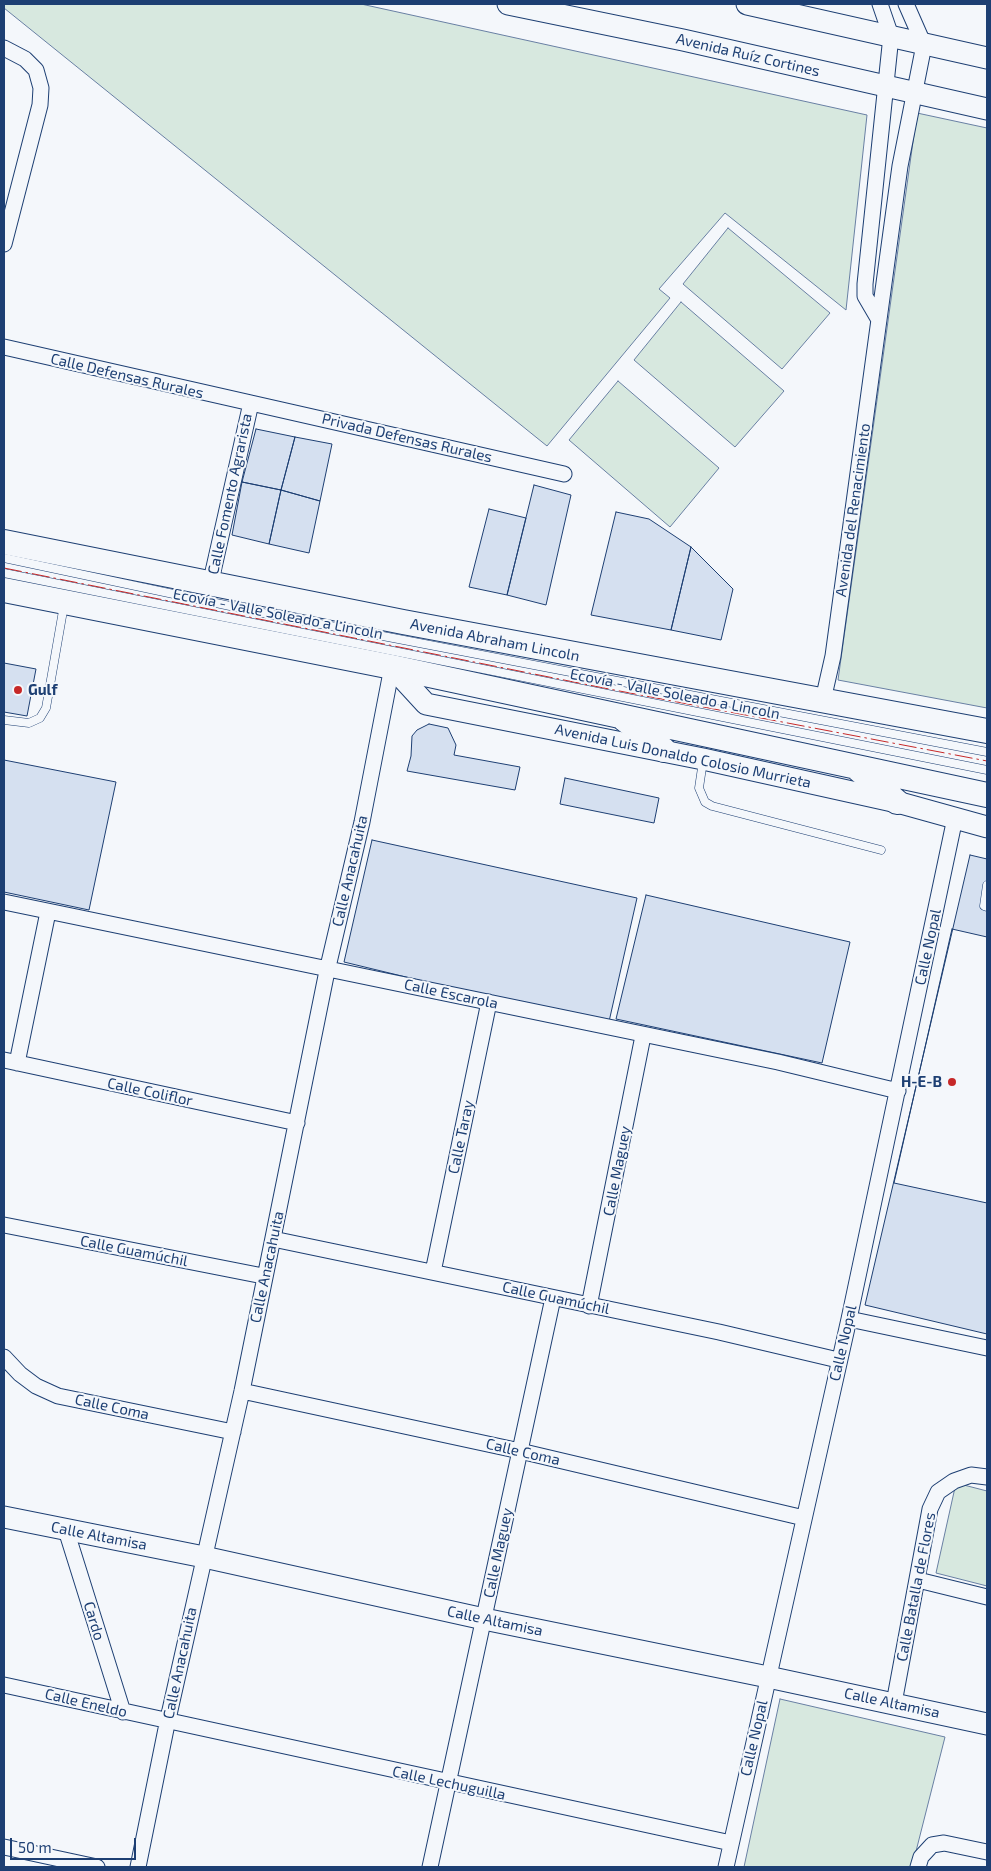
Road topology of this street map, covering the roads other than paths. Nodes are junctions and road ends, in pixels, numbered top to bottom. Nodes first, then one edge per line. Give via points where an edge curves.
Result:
1 (508, 4) edge
2 (747, 4) edge
3 (880, 4) edge
4 (906, 4) edge
5 (891, 36) junction
6 (924, 46) junction
7 (4, 48) edge
8 (987, 58) edge
9 (885, 86) junction
10 (915, 93) junction
11 (987, 109) edge
12 (8, 202) edge
13 (4, 244) edge
14 (879, 320) junction
15 (4, 348) edge
16 (250, 403) junction
17 (564, 474) dead end
18 (4, 542) edge
19 (4, 558) edge
20 (4, 574) edge
21 (210, 585) junction
22 (4, 590) edge
23 (64, 603) junction
24 (392, 667) junction
25 (823, 700) junction
26 (620, 716) junction
27 (4, 720) edge
28 (987, 731) edge
29 (664, 750) junction
30 (987, 752) edge
31 (703, 759) junction
32 (855, 766) junction
33 (987, 770) edge
34 (987, 795) edge
35 (897, 802) junction
36 (955, 818) junction
37 (987, 827) edge
38 (881, 850) dead end
39 (987, 885) edge
40 (4, 902) edge
41 (987, 907) edge
42 (48, 912) junction
43 (327, 970) junction
44 (489, 1002) junction
45 (643, 1036) junction
46 (10, 1062) edge
47 (898, 1091) junction
48 (297, 1123) junction
49 (4, 1225) edge
50 (273, 1239) junction
51 (433, 1272) junction
52 (263, 1276) junction
53 (553, 1298) junction
54 (589, 1306) junction
55 (849, 1319) junction
56 (987, 1348) edge
57 (4, 1357) edge
58 (838, 1360) junction
59 (242, 1391) junction
60 (233, 1432) junction
61 (520, 1451) junction
62 (987, 1477) edge
63 (4, 1517) edge
64 (804, 1518) junction
65 (66, 1530) junction
66 (204, 1557) junction
67 (918, 1580) junction
68 (987, 1596) edge
69 (484, 1620) junction
70 (768, 1677) junction
71 (4, 1684) edge
72 (894, 1703) junction
73 (123, 1712) junction
74 (168, 1719) junction
75 (987, 1724) edge
76 (449, 1783) junction
77 (731, 1842) junction
78 (4, 1847) edge
79 (987, 1852) edge
80 (97, 1867) edge
81 (138, 1867) edge
82 (430, 1867) edge
83 (726, 1867) edge
84 (918, 1867) edge

1 - 9 street, Avenida Ruíz Cortines
2 - 5 street
3 - 5 street
4 - 6 street
5 - 6 street
5 - 9 street
6 - 8 street
6 - 10 street, Avenida del Renacimiento
7 - 12 street via 25,59 36,70 41,88 40,105
9 - 10 street, Avenida Ruíz Cortines
9 - 14 street via 865,284 866,296
10 - 11 street, Avenida Ruíz Cortines
10 - 14 street, Avenida del Renacimiento via 900,166
12 - 13 street
14 - 25 street, Avenida del Renacimiento via 833,656
15 - 16 street, Calle Defensas Rurales
16 - 17 street, Privada Defensas Rurales
16 - 21 street, Calle Fomento Agrarista
18 - 21 main road, Avenida Abraham Lincoln
19 - 30 lane via 263,613
20 - 33 lane, Ecovía - Valle Soleado a Lincoln
21 - 25 main road, Avenida Abraham Lincoln
22 - 23 main road
23 - 24 main road
23 - 27 lane via 46,708 40,718 28,723
24 - 26 main road
24 - 29 street, Avenida Luis Donaldo Colosio Murrieta via 426,704
24 - 43 street, Calle Anacahuita via 362,822
25 - 28 main road, Avenida Abraham Lincoln
26 - 29 main road
26 - 32 main road
29 - 31 street, Avenida Luis Donaldo Colosio Murrieta
31 - 35 street, Avenida Luis Donaldo Colosio Murrieta
31 - 38 lane via 699,788 705,802 712,806
32 - 34 main road
32 - 35 main road
35 - 36 street, Avenida Luis Donaldo Colosio Murrieta
36 - 37 street, Avenida Luis Donaldo Colosio Murrieta
36 - 47 street, Calle Nopal
39 - 41 lane via 984,906
40 - 42 street, Calle Escarola
42 - 43 street, Calle Escarola
42 - 46 street
43 - 44 street, Calle Escarola
43 - 48 street, Calle Anacahuita
44 - 45 street, Calle Escarola
44 - 51 street, Calle Taray
45 - 47 street, Calle Escarola via 778,1062
45 - 54 street, Calle Maguey
46 - 48 street, Calle Coliflor
47 - 55 street, Calle Nopal
48 - 50 street, Calle Anacahuita
49 - 52 street, Calle Guamúchil
50 - 51 street, Calle Guamúchil
50 - 52 street, Calle Anacahuita
51 - 53 street, Calle Guamúchil
52 - 59 street, Calle Anacahuita
53 - 54 street, Calle Guamúchil
53 - 61 street, Calle Maguey
54 - 58 street, Calle Guamúchil
55 - 56 street
55 - 58 street, Calle Nopal
57 - 60 street, Calle Coma via 36,1386 58,1396
58 - 64 street, Calle Nopal
59 - 60 street, Calle Anacahuita
59 - 61 street, Calle Coma
60 - 66 street, Calle Anacahuita
61 - 64 street, Calle Coma
61 - 69 street, Calle Maguey
62 - 67 street, Calle Batalla de Flores via 971,1475 938,1492 930,1509
63 - 65 street, Calle Altamisa
64 - 70 street, Calle Nopal
65 - 66 street, Calle Altamisa
65 - 73 street, Cardo
66 - 69 street, Calle Altamisa
66 - 74 street, Calle Anacahuita
67 - 68 street
67 - 72 street, Calle Batalla de Flores
69 - 70 street, Calle Altamisa
69 - 76 street, Calle Maguey
70 - 72 street, Calle Altamisa
70 - 77 street, Calle Nopal
71 - 73 street, Calle Eneldo
72 - 75 street, Calle Altamisa
73 - 74 street, Calle Eneldo
74 - 76 street, Calle Lechuguilla
74 - 81 street, Calle Anacahuita
76 - 77 street, Calle Lechuguilla
76 - 82 street, Calle Maguey
77 - 83 street, Calle Nopal
78 - 80 street
79 - 84 street via 944,1843 932,1845 921,1857

